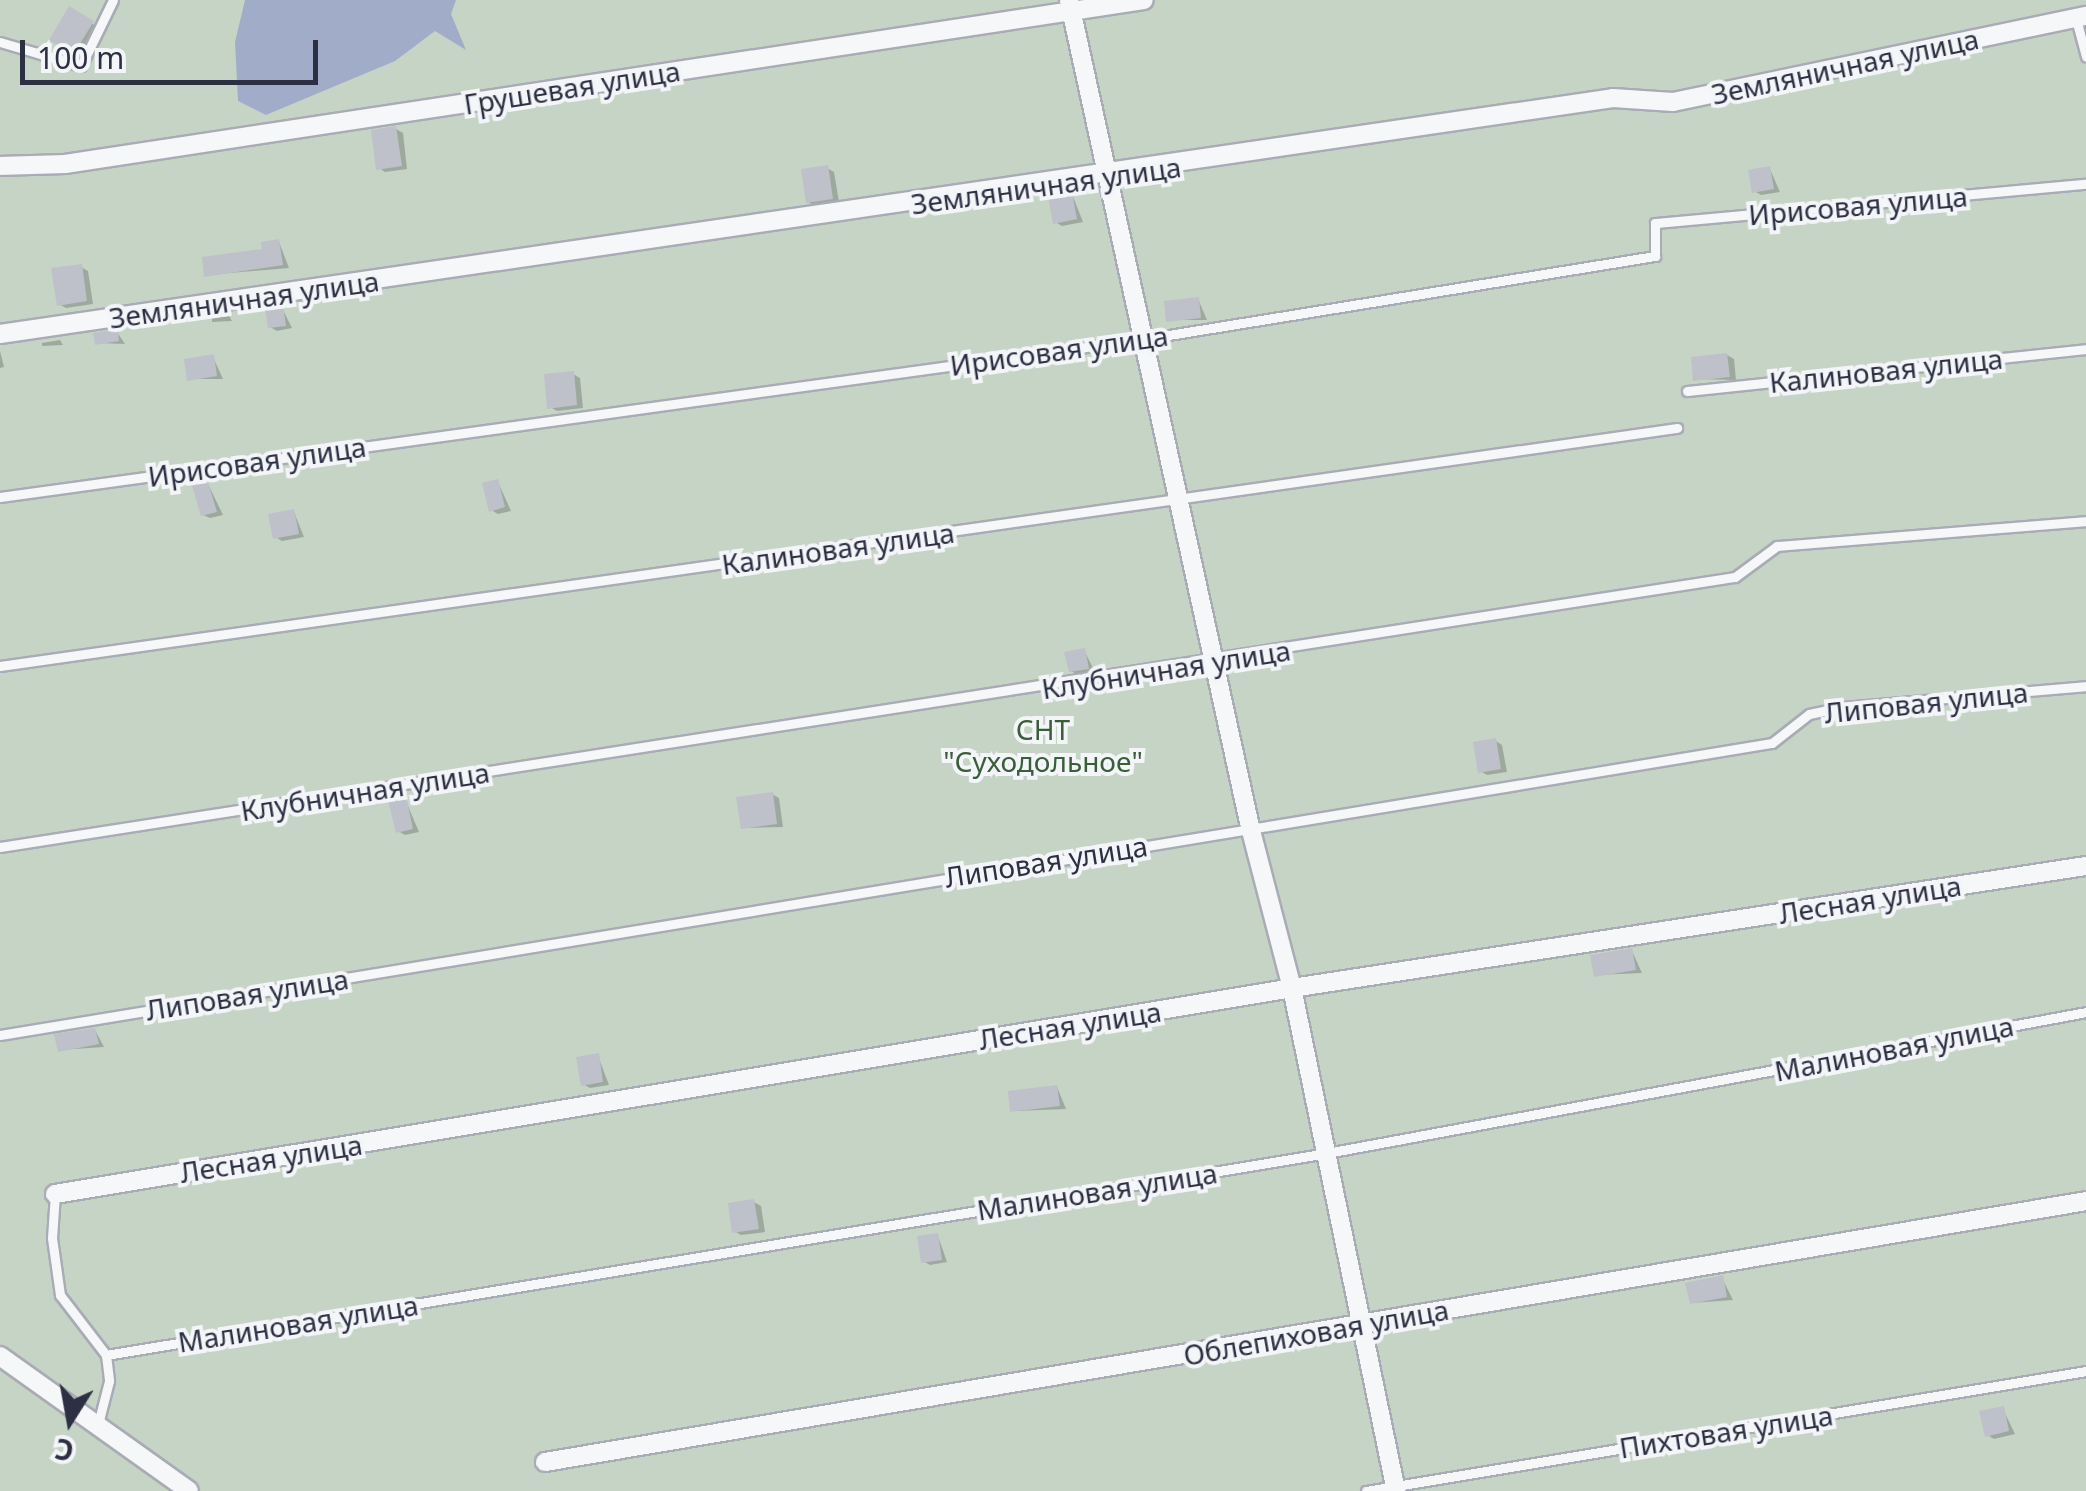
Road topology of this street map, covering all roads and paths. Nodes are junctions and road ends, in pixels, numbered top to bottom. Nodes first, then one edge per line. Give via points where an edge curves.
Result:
1 (113, 0) edge
2 (1144, 0) edge
3 (1070, 6) edge
4 (2081, 17) edge
5 (0, 42) edge
6 (2086, 56) edge
7 (0, 166) edge
8 (1107, 177) junction
9 (2086, 184) edge
10 (0, 334) edge
11 (1144, 339) junction
12 (2086, 349) edge
13 (1687, 391) dead end
14 (1676, 428) dead end
15 (0, 496) edge
16 (1181, 500) junction
17 (2086, 520) edge
18 (1214, 662) junction
19 (0, 666) edge
20 (2086, 686) edge
21 (1250, 827) junction
22 (0, 847) edge
23 (2086, 866) edge
24 (1292, 988) junction
25 (2086, 1012) edge
26 (0, 1035) edge
27 (1328, 1153) junction
28 (55, 1194) joint
29 (2086, 1201) edge
30 (1359, 1324) junction
31 (106, 1355) junction
32 (0, 1356) edge
33 (2086, 1371) edge
34 (97, 1425) junction
35 (545, 1462) dead end
36 (1395, 1489) edge
37 (190, 1491) edge
38 (1366, 1491) edge

1 - 5 lane via 81,66
2 - 3 street, Грушевая улица
3 - 7 street, Грушевая улица via 66,164
3 - 8 street
4 - 6 lane
4 - 8 street, Земляничная улица via 1673,102 1613,98
8 - 10 street, Земляничная улица
8 - 11 street
9 - 11 lane, Ирисовая улица via 1655,224 1655,256
11 - 15 lane, Ирисовая улица
11 - 16 street
12 - 13 lane, Калиновая улица
14 - 16 lane, Калиновая улица
16 - 18 street
16 - 19 lane, Калиновая улица
17 - 18 lane, Клубничная улица via 1777,546 1735,577
18 - 21 street
18 - 22 lane, Клубничная улица
20 - 21 lane, Липовая улица via 1842,707 1809,714 1772,743
21 - 24 street
21 - 26 lane, Липовая улица
23 - 24 street, Лесная улица
24 - 27 street
24 - 28 street, Лесная улица
25 - 27 lane, Малиновая улица
27 - 30 street
27 - 31 lane, Малиновая улица
28 - 31 lane via 52,1238 60,1295
29 - 30 street, Облепиховая улица
30 - 35 street, Облепиховая улица
30 - 36 street
31 - 34 lane via 109,1381
32 - 34 street
33 - 36 lane, Пихтовая улица
34 - 37 street
36 - 38 lane, Пихтовая улица

